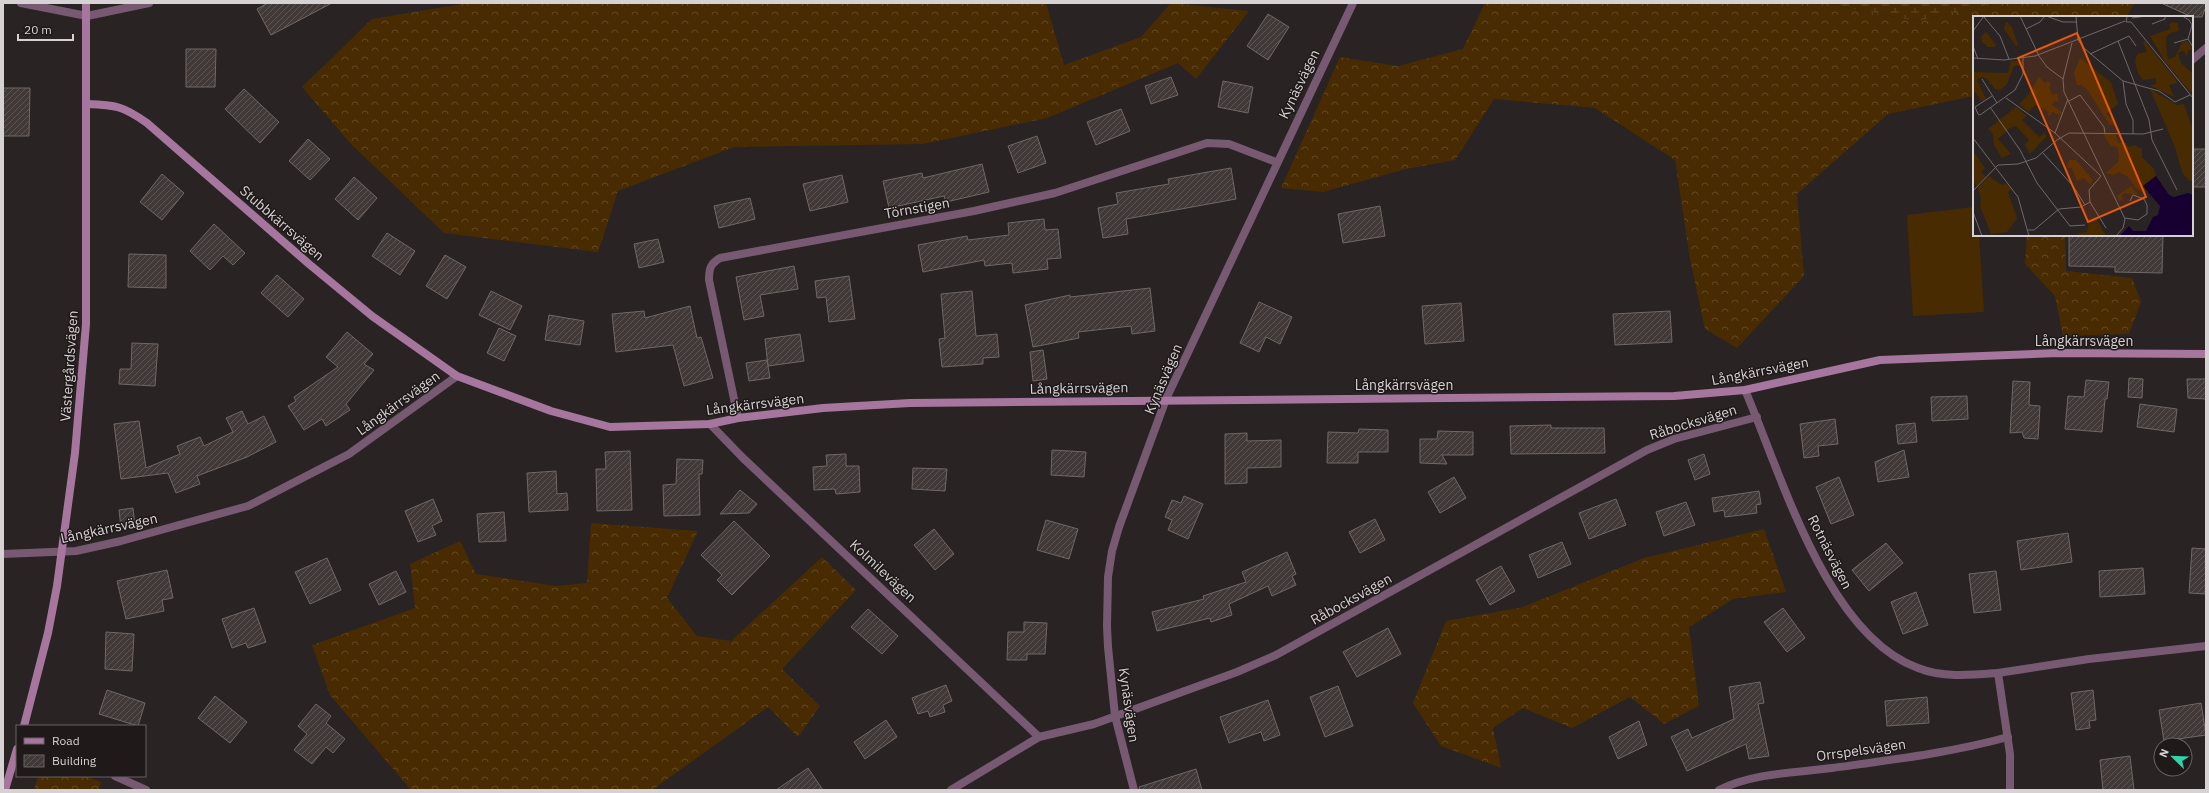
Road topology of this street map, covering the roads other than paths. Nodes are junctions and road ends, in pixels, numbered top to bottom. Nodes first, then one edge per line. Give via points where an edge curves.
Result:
1 (21, 3) edge
2 (86, 3) edge
3 (149, 3) edge
4 (1353, 3) edge
5 (87, 16) junction
6 (2206, 48) edge
7 (2193, 59) edge
8 (87, 104) junction
9 (1276, 162) junction
10 (2206, 354) edge
11 (457, 376) junction
12 (1746, 390) junction
13 (1166, 399) junction
14 (1757, 417) junction
15 (738, 418) junction
16 (710, 424) junction
17 (61, 553) junction
18 (3, 554) edge
19 (2206, 646) edge
20 (1998, 673) junction
21 (1115, 716) junction
22 (24, 725) edge
23 (1039, 737) junction
24 (2008, 737) junction
25 (16, 752) edge
26 (117, 777) edge
27 (5, 790) edge
28 (146, 790) edge
29 (951, 790) edge
30 (1134, 790) edge
31 (1719, 790) edge
32 (2010, 790) edge

1 - 5 street
2 - 5 street, Västergårdsvägen
3 - 5 street
4 - 9 street, Kynäsvägen
5 - 8 street, Västergårdsvägen
6 - 7 street
8 - 11 street, Stubbkärrsvägen via 117,105 131,111 372,316
8 - 17 street, Västergårdsvägen via 86,324 75,453
9 - 13 street, Kynäsvägen
9 - 15 street, Törnstigen via 1229,144 1207,143 1055,193 974,211 720,258 713,262 709,270 710,280
10 - 12 street, Långkärrsvägen via 2058,353 1880,360
11 - 16 street, Långkärrsvägen via 551,411 610,427
11 - 17 street, Långkärrsvägen via 349,454 248,506 122,541
12 - 13 street, Långkärrsvägen via 1674,396
12 - 14 street, Rotnäsvägen
13 - 15 street, Långkärrsvägen via 910,403 823,408
13 - 21 street, Kynäsvägen via 1112,552 1108,577 1107,626
14 - 20 street, Rotnäsvägen via 1799,520 1829,584 1854,620 1887,651 1916,668 1928,672 1967,676
14 - 21 street, Råbocksvägen via 1674,439 1648,450 1276,655 1237,672
15 - 16 street, Långkärrsvägen
16 - 23 street, Kolmilevägen
17 - 18 street, Långkärrsvägen
17 - 22 street, Västergårdsvägen via 48,633
19 - 20 street via 2089,659
20 - 24 street
21 - 23 street, Råbocksvägen via 1094,724
21 - 30 street, Kynäsvägen
23 - 29 street, Råbocksvägen
24 - 31 street, Orrspelsvägen via 1960,748 1759,778 1730,784
24 - 32 street
25 - 27 street
26 - 28 street

